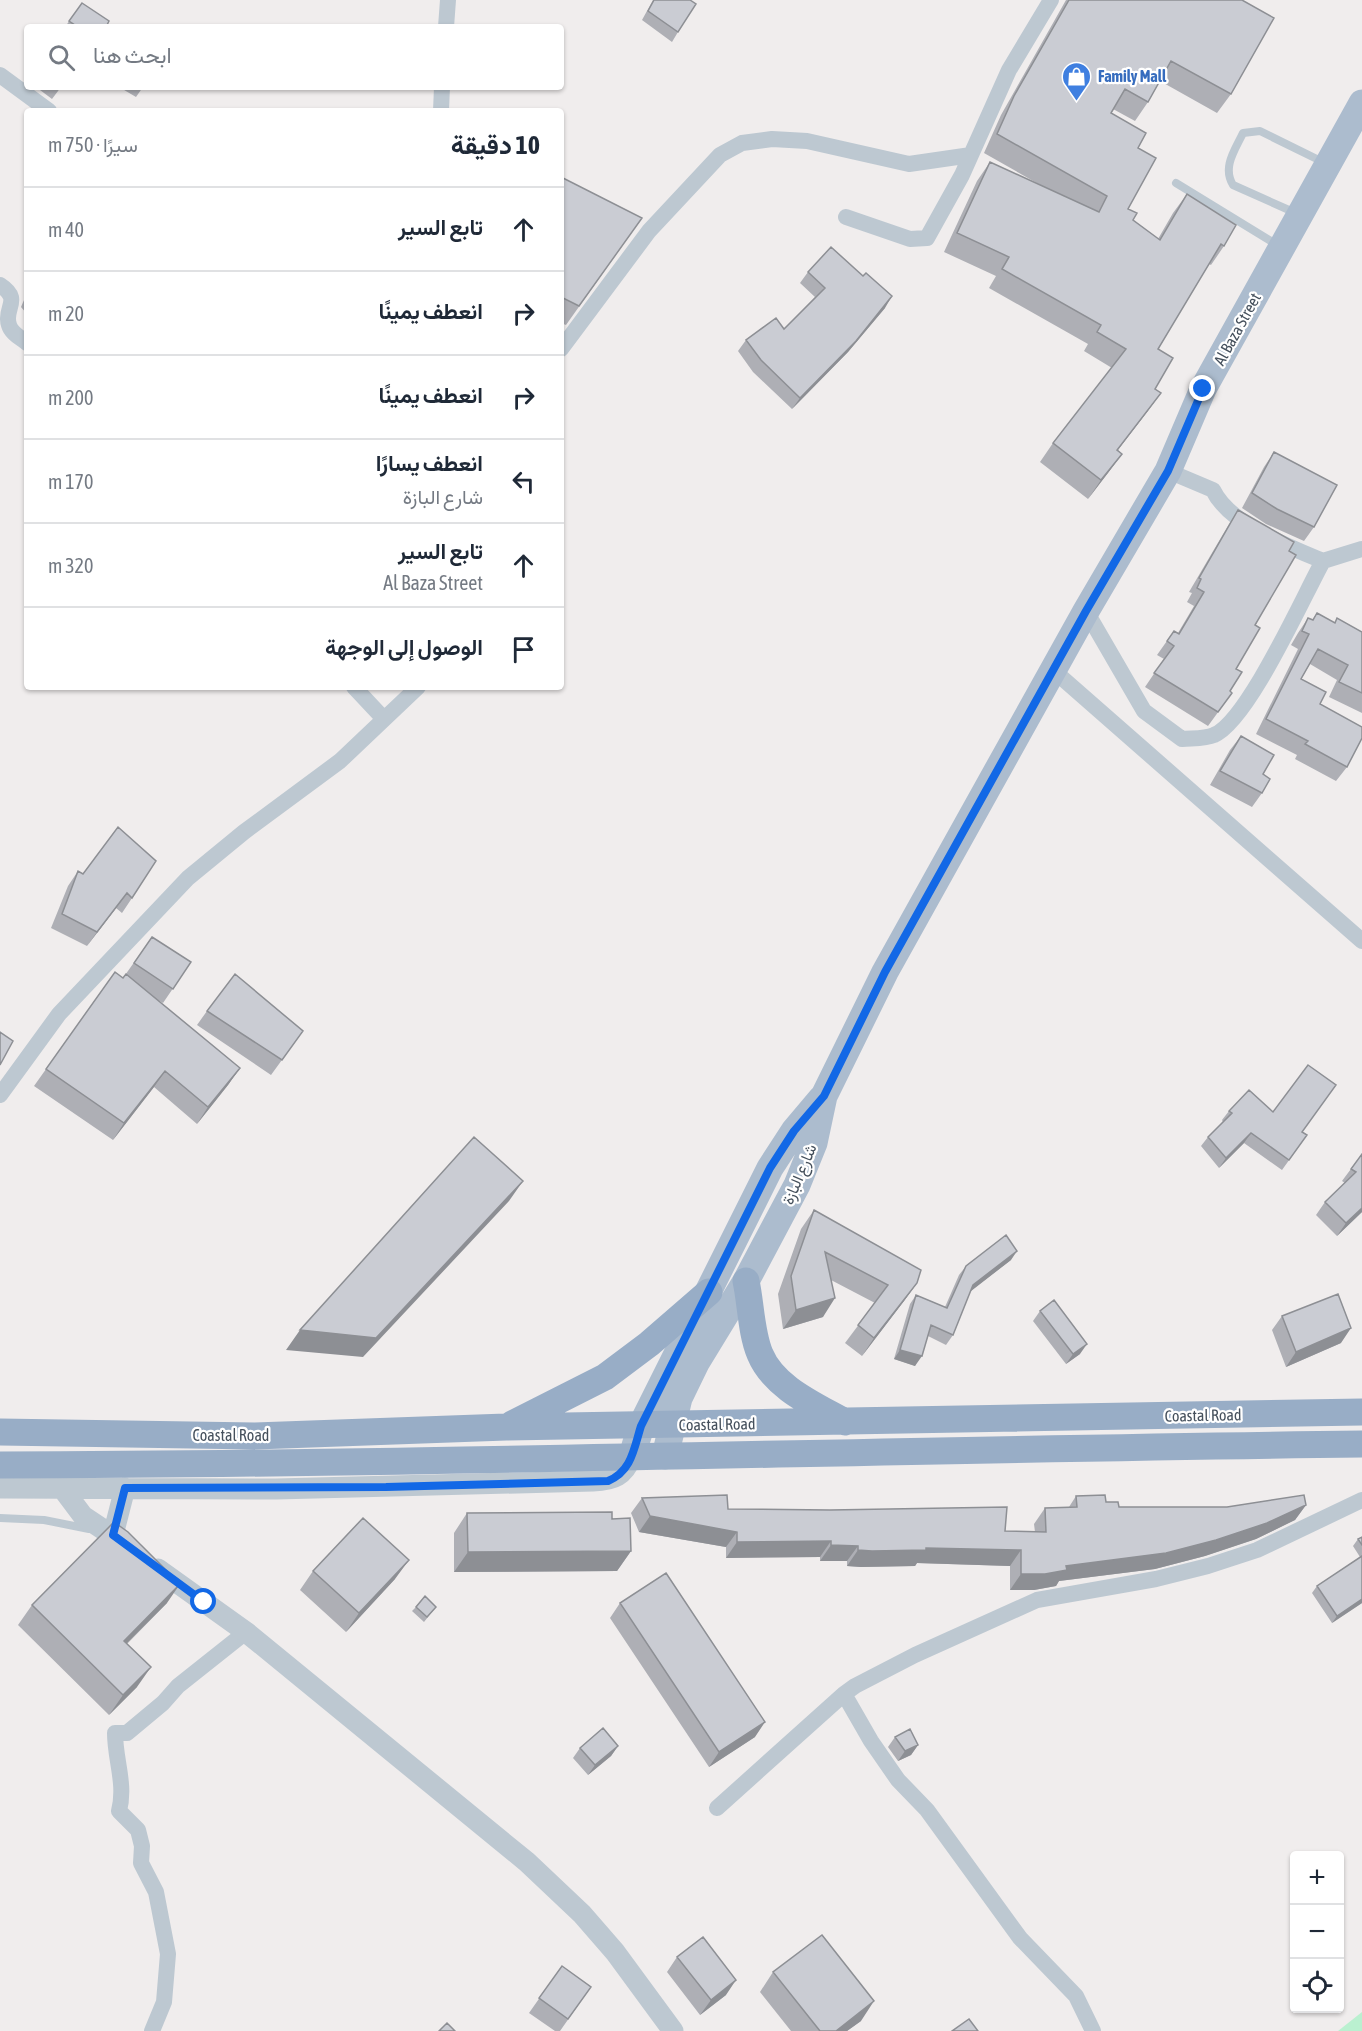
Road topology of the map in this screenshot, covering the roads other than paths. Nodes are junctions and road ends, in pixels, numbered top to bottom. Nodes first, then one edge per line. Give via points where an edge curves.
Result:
1 (448, 0) edge
2 (1052, 0) edge
3 (446, 24) edge
4 (0, 75) edge
5 (442, 90) edge
6 (1362, 103) edge
7 (45, 108) edge
8 (441, 108) edge
9 (971, 155) junction
10 (1328, 165) junction
11 (1176, 183) dead end
12 (1301, 215) junction
13 (846, 217) dead end
14 (1282, 248) junction
15 (0, 285) edge
16 (24, 341) edge
17 (564, 345) edge
18 (1168, 471) junction
19 (1362, 549) edge
20 (1323, 561) junction
21 (1086, 611) junction
22 (1053, 670) junction
23 (357, 690) edge
24 (415, 690) edge
25 (384, 719) junction
26 (1362, 941) edge
27 (0, 1095) edge
28 (824, 1096) junction
29 (746, 1281) junction
30 (709, 1292) junction
31 (1362, 1412) edge
32 (846, 1423) junction
33 (671, 1425) junction
34 (641, 1426) junction
35 (506, 1427) junction
36 (0, 1432) edge
37 (1362, 1443) edge
38 (632, 1456) junction
39 (665, 1456) junction
40 (0, 1465) edge
41 (0, 1488) edge
42 (62, 1488) junction
43 (125, 1488) junction
44 (1362, 1500) edge
45 (0, 1518) edge
46 (113, 1535) junction
47 (246, 1632) junction
48 (844, 1694) junction
49 (717, 1808) dead end
50 (152, 2031) edge
51 (673, 2031) edge
52 (1093, 2031) edge

1 - 3 street
2 - 9 street via 1010,70
4 - 7 street
5 - 8 street
6 - 10 main road, Al Baza Street
9 - 13 street via 927,238 910,239
9 - 17 street via 909,164 807,141 772,139 742,143 720,155 649,231
10 - 12 main road, Al Baza Street
10 - 12 lane via 1260,131 1243,133 1228,168 1227,175 1233,184
11 - 14 lane
12 - 14 main road, Al Baza Street
14 - 18 main road, Al Baza Street via 1203,389
15 - 16 street via 12,297 8,324
18 - 20 street via 1213,490 1220,505 1246,524
18 - 21 main road, Al Baza Street
19 - 20 street
20 - 21 street via 1249,700 1232,723 1214,736 1182,739 1144,711
21 - 22 main road, Al Baza Street
22 - 26 street
22 - 28 main road, Al Baza Street via 885,972
23 - 25 street
24 - 25 street
25 - 27 street via 340,761 188,878 59,1014
28 - 29 main road, شارع البازة via 813,1143 797,1185
28 - 30 main road, شارع البازة via 770,1168
29 - 32 highway via 759,1353 769,1370 783,1384
29 - 33 main road, شارع البازة via 696,1363
30 - 34 main road, شارع البازة
30 - 35 highway via 605,1377
31 - 32 highway, Coastal Road
32 - 33 highway, Coastal Road
33 - 34 highway, Coastal Road
33 - 39 main road, شارع البازة
34 - 35 highway, Coastal Road
34 - 38 main road, شارع البازة
35 - 36 highway, Coastal Road via 255,1436
37 - 39 highway, Coastal Road
38 - 39 highway, Coastal Road
38 - 40 highway, Coastal Road
38 - 43 street via 627,1469 608,1481
41 - 42 street
42 - 43 street
42 - 46 street via 82,1516
43 - 46 street
44 - 48 street via 1257,1550 1208,1566 1036,1600 915,1655
45 - 46 lane via 60,1522
46 - 47 street
47 - 50 street via 178,1686 128,1733 115,1733 123,1797 119,1811 138,1830 141,1863 156,1892 168,1954 164,2002
47 - 51 street via 527,1862 609,1945
48 - 49 street
48 - 52 street via 898,1780 927,1810 1020,1938 1076,1996

